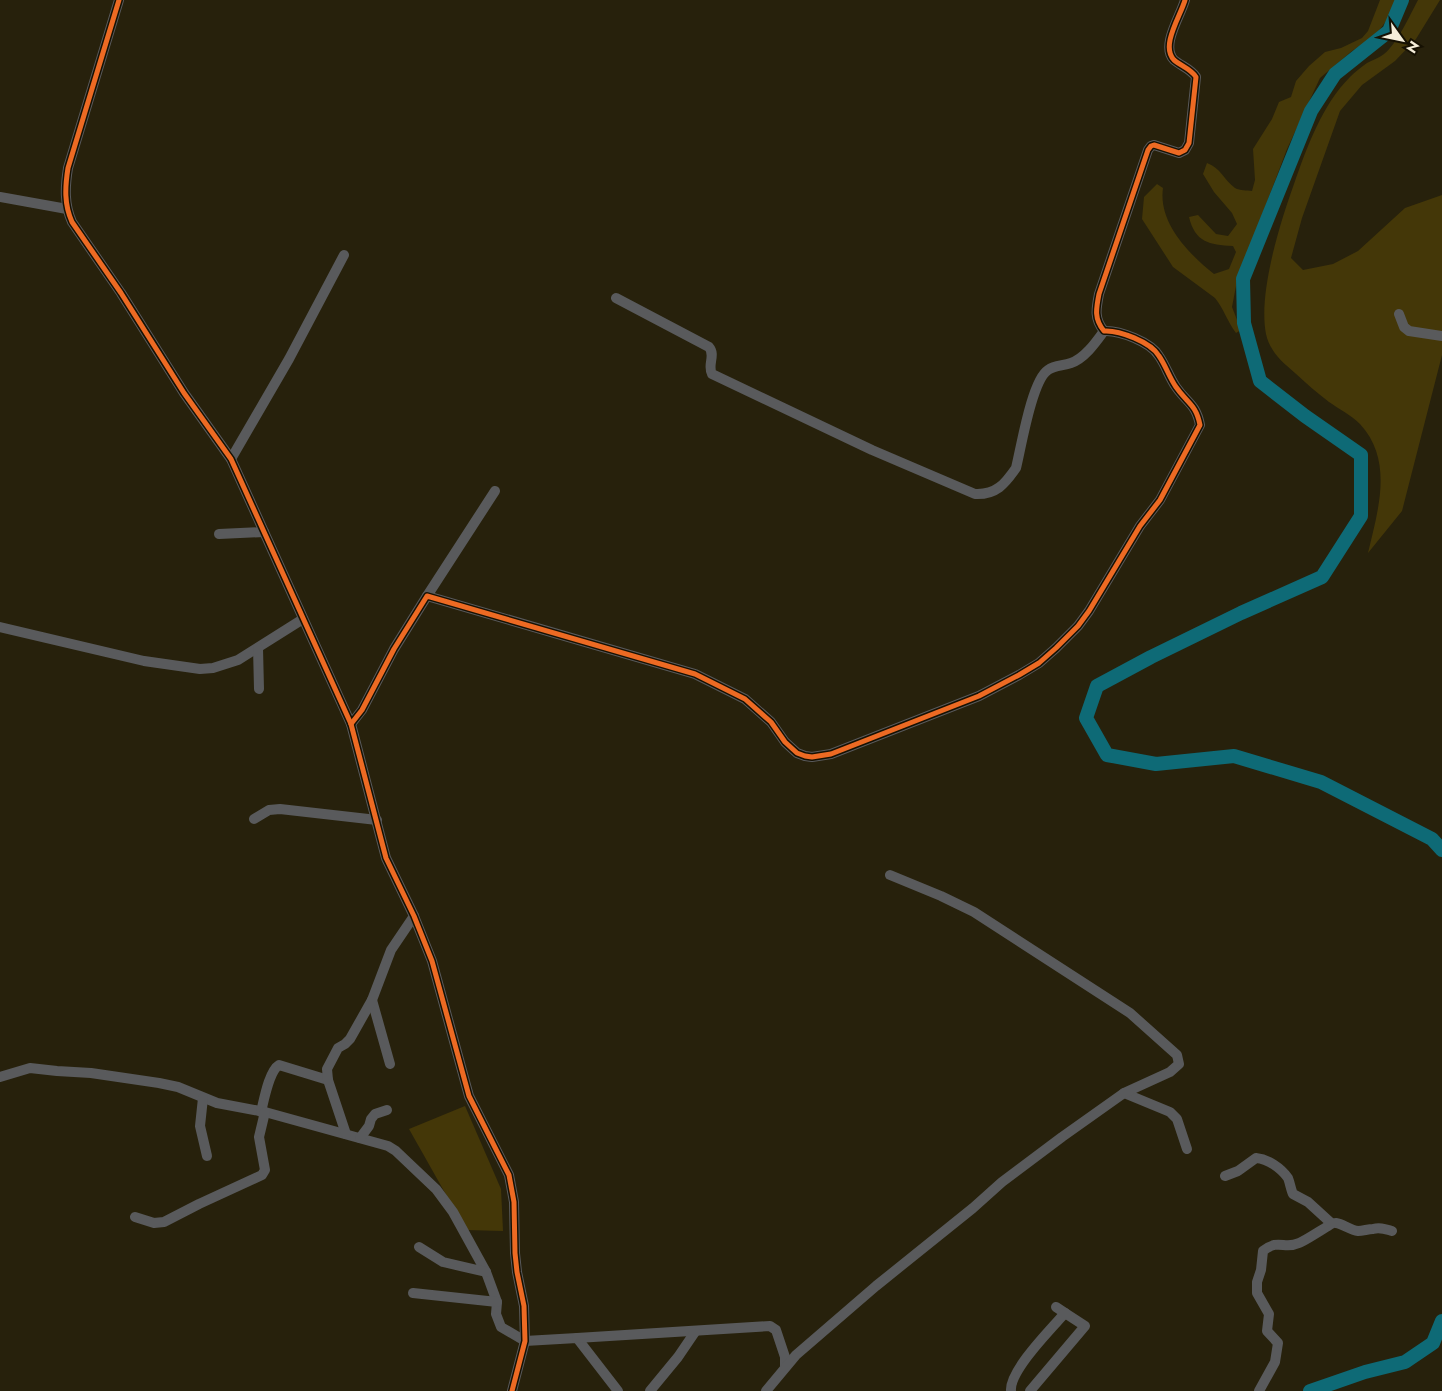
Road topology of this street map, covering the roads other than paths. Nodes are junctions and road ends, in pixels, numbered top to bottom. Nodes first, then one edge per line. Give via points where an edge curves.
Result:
1 (119, 0) edge
2 (1185, 0) edge
3 (0, 197) edge
4 (67, 209) junction
5 (344, 255) dead end
6 (616, 298) dead end
7 (1399, 314) dead end
8 (1104, 331) junction
9 (1442, 336) edge
10 (231, 458) junction
11 (495, 492) dead end
12 (264, 532) junction
13 (219, 534) dead end
14 (427, 596) junction
15 (302, 619) junction
16 (0, 627) edge
17 (258, 648) junction
18 (259, 689) dead end
19 (351, 724) junction
20 (254, 819) dead end
21 (377, 820) junction
22 (890, 875) dead end
23 (414, 916) junction
24 (372, 1000) junction
25 (390, 1064) dead end
26 (0, 1077) edge
27 (328, 1080) junction
28 (1124, 1093) junction
29 (203, 1098) junction
30 (387, 1110) dead end
31 (263, 1112) junction
32 (346, 1134) junction
33 (360, 1138) junction
34 (1187, 1149) dead end
35 (207, 1156) dead end
36 (1225, 1176) dead end
37 (135, 1217) dead end
38 (1331, 1223) junction
39 (1392, 1230) dead end
40 (420, 1247) dead end
41 (486, 1272) junction
42 (413, 1293) dead end
43 (497, 1302) junction
44 (695, 1332) junction
45 (577, 1338) junction
46 (525, 1341) junction
47 (785, 1366) junction
48 (1013, 1389) edge
49 (512, 1391) edge
50 (618, 1391) edge
51 (650, 1391) edge
52 (766, 1391) edge
53 (1030, 1391) edge
54 (1259, 1391) edge

1 - 4 street via 68,168
2 - 8 street via 1169,49 1174,60 1196,77 1191,137 1182,152 1154,145 1148,150 1099,294 1097,322
3 - 4 street
4 - 10 street via 72,222 184,393
5 - 10 street via 289,359
6 - 8 street via 709,348 712,374 872,450 976,494 993,492 1016,468 1040,379 1049,369 1076,360
7 - 9 street via 1409,331
8 - 14 street via 1128,335 1156,351 1170,379 1196,410 1198,431 1160,500 1140,526 1082,622 1056,648 979,696 840,751 812,757 797,753 771,722 745,699 695,674
10 - 12 street
11 - 14 street
12 - 13 street
12 - 15 street
14 - 19 street
15 - 17 street
15 - 19 street
16 - 17 street via 144,661 200,668 225,666
17 - 18 street
19 - 21 street
20 - 21 street via 269,810 280,809
21 - 23 street via 386,858
22 - 28 street via 974,912 1130,1013 1177,1055 1179,1064 1170,1072
23 - 24 street via 391,950
23 - 46 street via 432,962 469,1096 509,1174
24 - 25 street
24 - 27 street via 348,1042 338,1048 328,1065
26 - 29 street via 30,1068 91,1073 170,1085
27 - 31 street via 280,1065 270,1078
27 - 32 street
28 - 34 street via 1170,1112 1177,1120
28 - 47 street via 1002,1182
29 - 31 street
29 - 35 street via 200,1126
30 - 33 street via 375,1114
31 - 32 street
31 - 37 street via 259,1137 265,1170 262,1175 164,1222 154,1223
32 - 33 street
33 - 41 street via 396,1151 436,1189 453,1212
36 - 38 street via 1256,1158 1265,1159 1288,1178 1293,1194 1308,1202
38 - 39 street via 1357,1231
38 - 54 street via 1299,1244 1274,1244 1263,1251 1257,1293 1269,1314 1267,1331 1278,1343 1274,1362
40 - 41 street via 443,1262
41 - 43 street
42 - 43 street
43 - 46 street via 496,1314 501,1327
44 - 45 street
44 - 47 street via 773,1327 785,1357
44 - 51 street
45 - 46 street
45 - 50 street
46 - 49 street
47 - 52 street
48 - 53 street via 1020,1367 1060,1310 1084,1326

